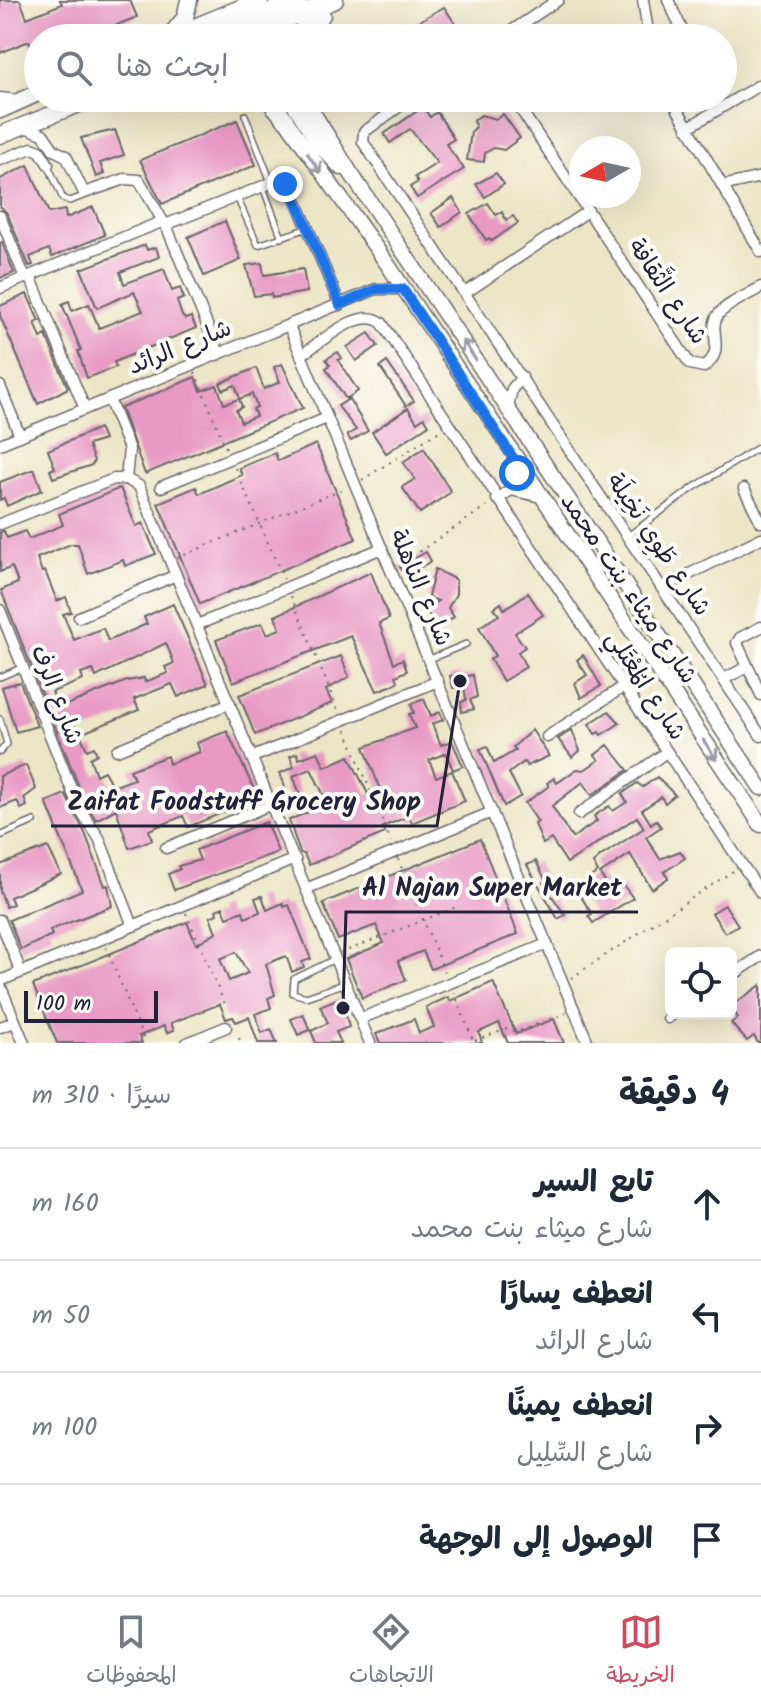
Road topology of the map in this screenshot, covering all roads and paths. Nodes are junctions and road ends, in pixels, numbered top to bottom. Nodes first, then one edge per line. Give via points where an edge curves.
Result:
1 (189, 0) edge
2 (298, 0) edge
3 (335, 0) edge
4 (342, 0) edge
5 (558, 0) edge
6 (643, 0) edge
7 (668, 0) edge
8 (245, 20) edge
9 (180, 24) edge
10 (305, 24) edge
11 (522, 24) edge
12 (647, 24) edge
13 (679, 24) edge
14 (761, 84) edge
15 (0, 98) edge
16 (24, 98) edge
17 (737, 98) edge
18 (20, 100) junction
19 (0, 110) edge
20 (57, 112) edge
21 (280, 112) edge
22 (299, 112) edge
23 (314, 112) edge
24 (390, 112) edge
25 (522, 112) edge
26 (678, 112) edge
27 (714, 112) edge
28 (52, 114) junction
29 (245, 115) dead end
30 (285, 119) joint
31 (19, 127) junction
32 (687, 128) junction
33 (0, 135) edge
34 (47, 138) junction
35 (54, 150) junction
36 (0, 160) edge
37 (48, 164) junction
38 (352, 175) junction
39 (761, 177) edge
40 (267, 184) junction
41 (722, 186) junction
42 (91, 192) junction
43 (237, 196) junction
44 (588, 211) junction
45 (0, 216) edge
46 (163, 224) junction
47 (308, 228) junction
48 (282, 238) junction
49 (761, 252) edge
50 (388, 265) junction
51 (28, 277) junction
52 (761, 287) edge
53 (0, 288) edge
54 (376, 289) junction
55 (403, 289) junction
56 (465, 293) junction
57 (340, 305) junction
58 (289, 326) junction
59 (219, 354) junction
60 (301, 355) junction
61 (192, 365) junction
62 (489, 380) junction
63 (519, 380) junction
64 (0, 386) edge
65 (109, 399) junction
66 (508, 408) junction
67 (85, 409) junction
68 (327, 418) junction
69 (448, 425) junction
70 (20, 436) junction
71 (0, 444) edge
72 (761, 446) edge
73 (230, 458) junction
74 (516, 462) junction
75 (126, 479) junction
76 (355, 484) junction
77 (161, 487) dead end
78 (744, 489) dead end
79 (511, 490) junction
80 (541, 497) junction
81 (497, 499) junction
82 (761, 522) edge
83 (0, 524) edge
84 (259, 524) junction
85 (628, 536) junction
86 (761, 538) edge
87 (382, 548) junction
88 (170, 561) junction
89 (391, 570) junction
90 (176, 575) junction
91 (287, 587) junction
92 (662, 588) junction
93 (0, 610) edge
94 (79, 617) dead end
95 (197, 625) junction
96 (761, 627) edge
97 (466, 644) dead end
98 (429, 659) junction
99 (24, 667) junction
100 (748, 669) junction
101 (0, 677) edge
102 (438, 681) junction
103 (726, 682) junction
104 (623, 687) junction
105 (761, 695) edge
106 (230, 703) junction
107 (0, 719) edge
108 (342, 721) junction
109 (761, 736) edge
110 (547, 737) dead end
111 (117, 750) dead end
112 (0, 752) edge
113 (665, 753) junction
114 (253, 757) junction
115 (761, 788) edge
116 (272, 804) junction
117 (492, 812) junction
118 (579, 814) dead end
119 (34, 821) dead end
120 (761, 825) edge
121 (0, 836) edge
122 (166, 848) dead end
123 (395, 851) junction
124 (295, 859) junction
125 (742, 865) junction
126 (308, 888) junction
127 (761, 893) edge
128 (183, 905) junction
129 (459, 906) dead end
130 (0, 920) edge
131 (423, 920) junction
132 (133, 926) junction
133 (103, 938) junction
134 (547, 944) junction
135 (336, 956) junction
136 (760, 958) edge
137 (21, 972) junction
138 (737, 972) edge
139 (0, 983) edge
140 (347, 983) junction
141 (450, 983) junction
142 (563, 983) junction
143 (226, 1007) dead end
144 (574, 1010) junction
145 (362, 1018) junction
146 (15, 1022) junction
147 (0, 1027) edge
148 (226, 1027) dead end
149 (239, 1038) dead end
150 (371, 1042) edge
151 (474, 1042) edge
152 (24, 1043) edge
153 (145, 1043) edge
154 (187, 1043) edge
155 (241, 1043) edge
156 (588, 1043) edge

1 - 9 main road
2 - 8 main road
3 - 8 main road
4 - 10 main road
5 - 11 street
6 - 12 street
7 - 13 street
14 - 17 street
15 - 18 street
16 - 18 main road
18 - 19 main road
20 - 28 main road
21 - 30 main road
22 - 38 main road via 327,154
23 - 38 main road, شارع ميثاء بنت محمد
24 - 56 street, شارع طَوِي نَخِيلَة via 362,139
25 - 44 street, شارع الثَّقافة
26 - 32 street
27 - 32 street
28 - 31 main road
28 - 34 street
29 - 40 lane
30 -> 50 main road, شارع ميثاء بنت محمد
31 - 33 main road
31 - 34 street
32 - 41 street
34 - 35 street
35 - 37 lane
35 - 42 street via 66,156 79,189
36 - 37 street via 32,148
37 - 42 lane via 63,199
62 -> 38 main road, شارع ميثاء بنت محمد
39 - 41 street
40 - 43 street
40 - 47 street via 290,188
40 - 48 lane
41 - 49 street
42 - 46 street via 136,178
43 - 46 street
43 - 48 lane via 255,242 264,245
44 - 52 street, شارع الثَّقافة via 693,366 704,367 712,359 715,320 722,311
44 - 56 street
45 - 51 street
46 - 51 street
46 - 59 street
47 - 48 lane
47 - 57 street
50 - 54 street
50 - 55 main road, شارع ميثاء بنت محمد
51 - 53 street
51 - 67 street
54 - 55 street, شارع الرائد
54 - 57 street, شارع الرائد
55 - 74 main road, شارع ميثاء بنت محمد
56 - 63 street, شارع طَوِي نَخِيلَة
57 - 58 street, شارع الرائد
58 - 59 street, شارع الرائد
58 - 60 street, شارع الناهلة
59 - 61 street, شارع الرائد
60 - 68 street, شارع الناهلة
60 - 69 street, شارع المُعْتَلي via 360,318 378,319
61 - 65 street, شارع الرائد
61 - 73 path
62 - 63 street
62 - 66 main road, شارع ميثاء بنت محمد
63 - 66 street
63 - 85 street, شارع طَوِي نَخِيلَة
64 - 70 street
65 - 67 street, شارع الرائد
65 - 75 street via 129,449
66 - 115 main road, شارع ميثاء بنت محمد
67 - 70 street, شارع الرائد
68 - 73 street
68 - 76 street, شارع الناهلة
69 - 76 path
69 - 81 street, شارع المُعْتَلي
70 - 71 street, شارع الرائد
72 - 85 lane
73 - 77 street
73 - 84 path
74 - 79 street
74 - 80 main road, شارع ميثاء بنت محمد
75 - 83 street via 114,479
75 - 88 street via 141,491
76 - 84 path
76 - 87 street, شارع الناهلة
78 - 82 street
79 - 80 street
79 - 81 street
80 -> 120 main road, شارع ميثاء بنت محمد
81 - 89 path
81 - 104 street, شارع المُعْتَلي
84 - 88 path
84 - 91 path
85 - 92 street, شارع طَوِي نَخِيلَة
86 - 92 street
87 - 89 street, شارع الناهلة
87 - 91 street
88 - 90 street
89 - 98 street, شارع الناهلة
90 - 94 street
90 - 95 street
91 - 95 street
91 - 108 path
92 - 103 street, شارع طَوِي نَخِيلَة
93 - 99 street, شارع الرف
95 - 106 street
96 - 100 street via 737,643
97 - 98 lane
98 - 102 street, شارع الناهلة
99 - 101 lane
99 - 132 street, شارع الرف
100 - 103 street
100 - 105 street
102 - 108 street
102 - 117 street, شارع الناهلة
103 - 109 street, شارع طَوِي نَخِيلَة
104 - 110 street
104 - 113 street, شارع المُعْتَلي
106 - 111 street
106 - 114 street
107 - 112 lane via 7,744
108 - 114 street
108 - 123 path
113 - 118 street
113 - 125 street, شارع المُعْتَلي
114 - 116 street
116 - 122 street
116 - 124 street
117 - 123 street
117 - 134 street, شارع الناهلة
119 - 121 lane
123 - 126 street
123 - 131 path
124 - 126 street
124 - 128 street
125 - 127 street, شارع المُعْتَلي
125 - 142 path
126 - 135 street
128 - 132 street
128 - 143 path
129 - 131 path
130 - 137 street
131 - 135 path
131 - 141 path
132 - 133 street
133 - 137 street
133 - 153 path
134 - 141 street
134 - 142 street, شارع الناهلة
135 - 140 street
135 - 140 lane via 297,976 291,988 301,997
136 - 138 street
137 - 139 street
139 - 146 street
140 - 145 street
141 - 145 street
141 - 151 path
142 - 144 street, شارع الناهلة
144 - 151 path
144 - 156 street, شارع الناهلة
145 - 150 street
146 - 147 street
146 - 152 street
148 - 154 street
149 - 155 path

